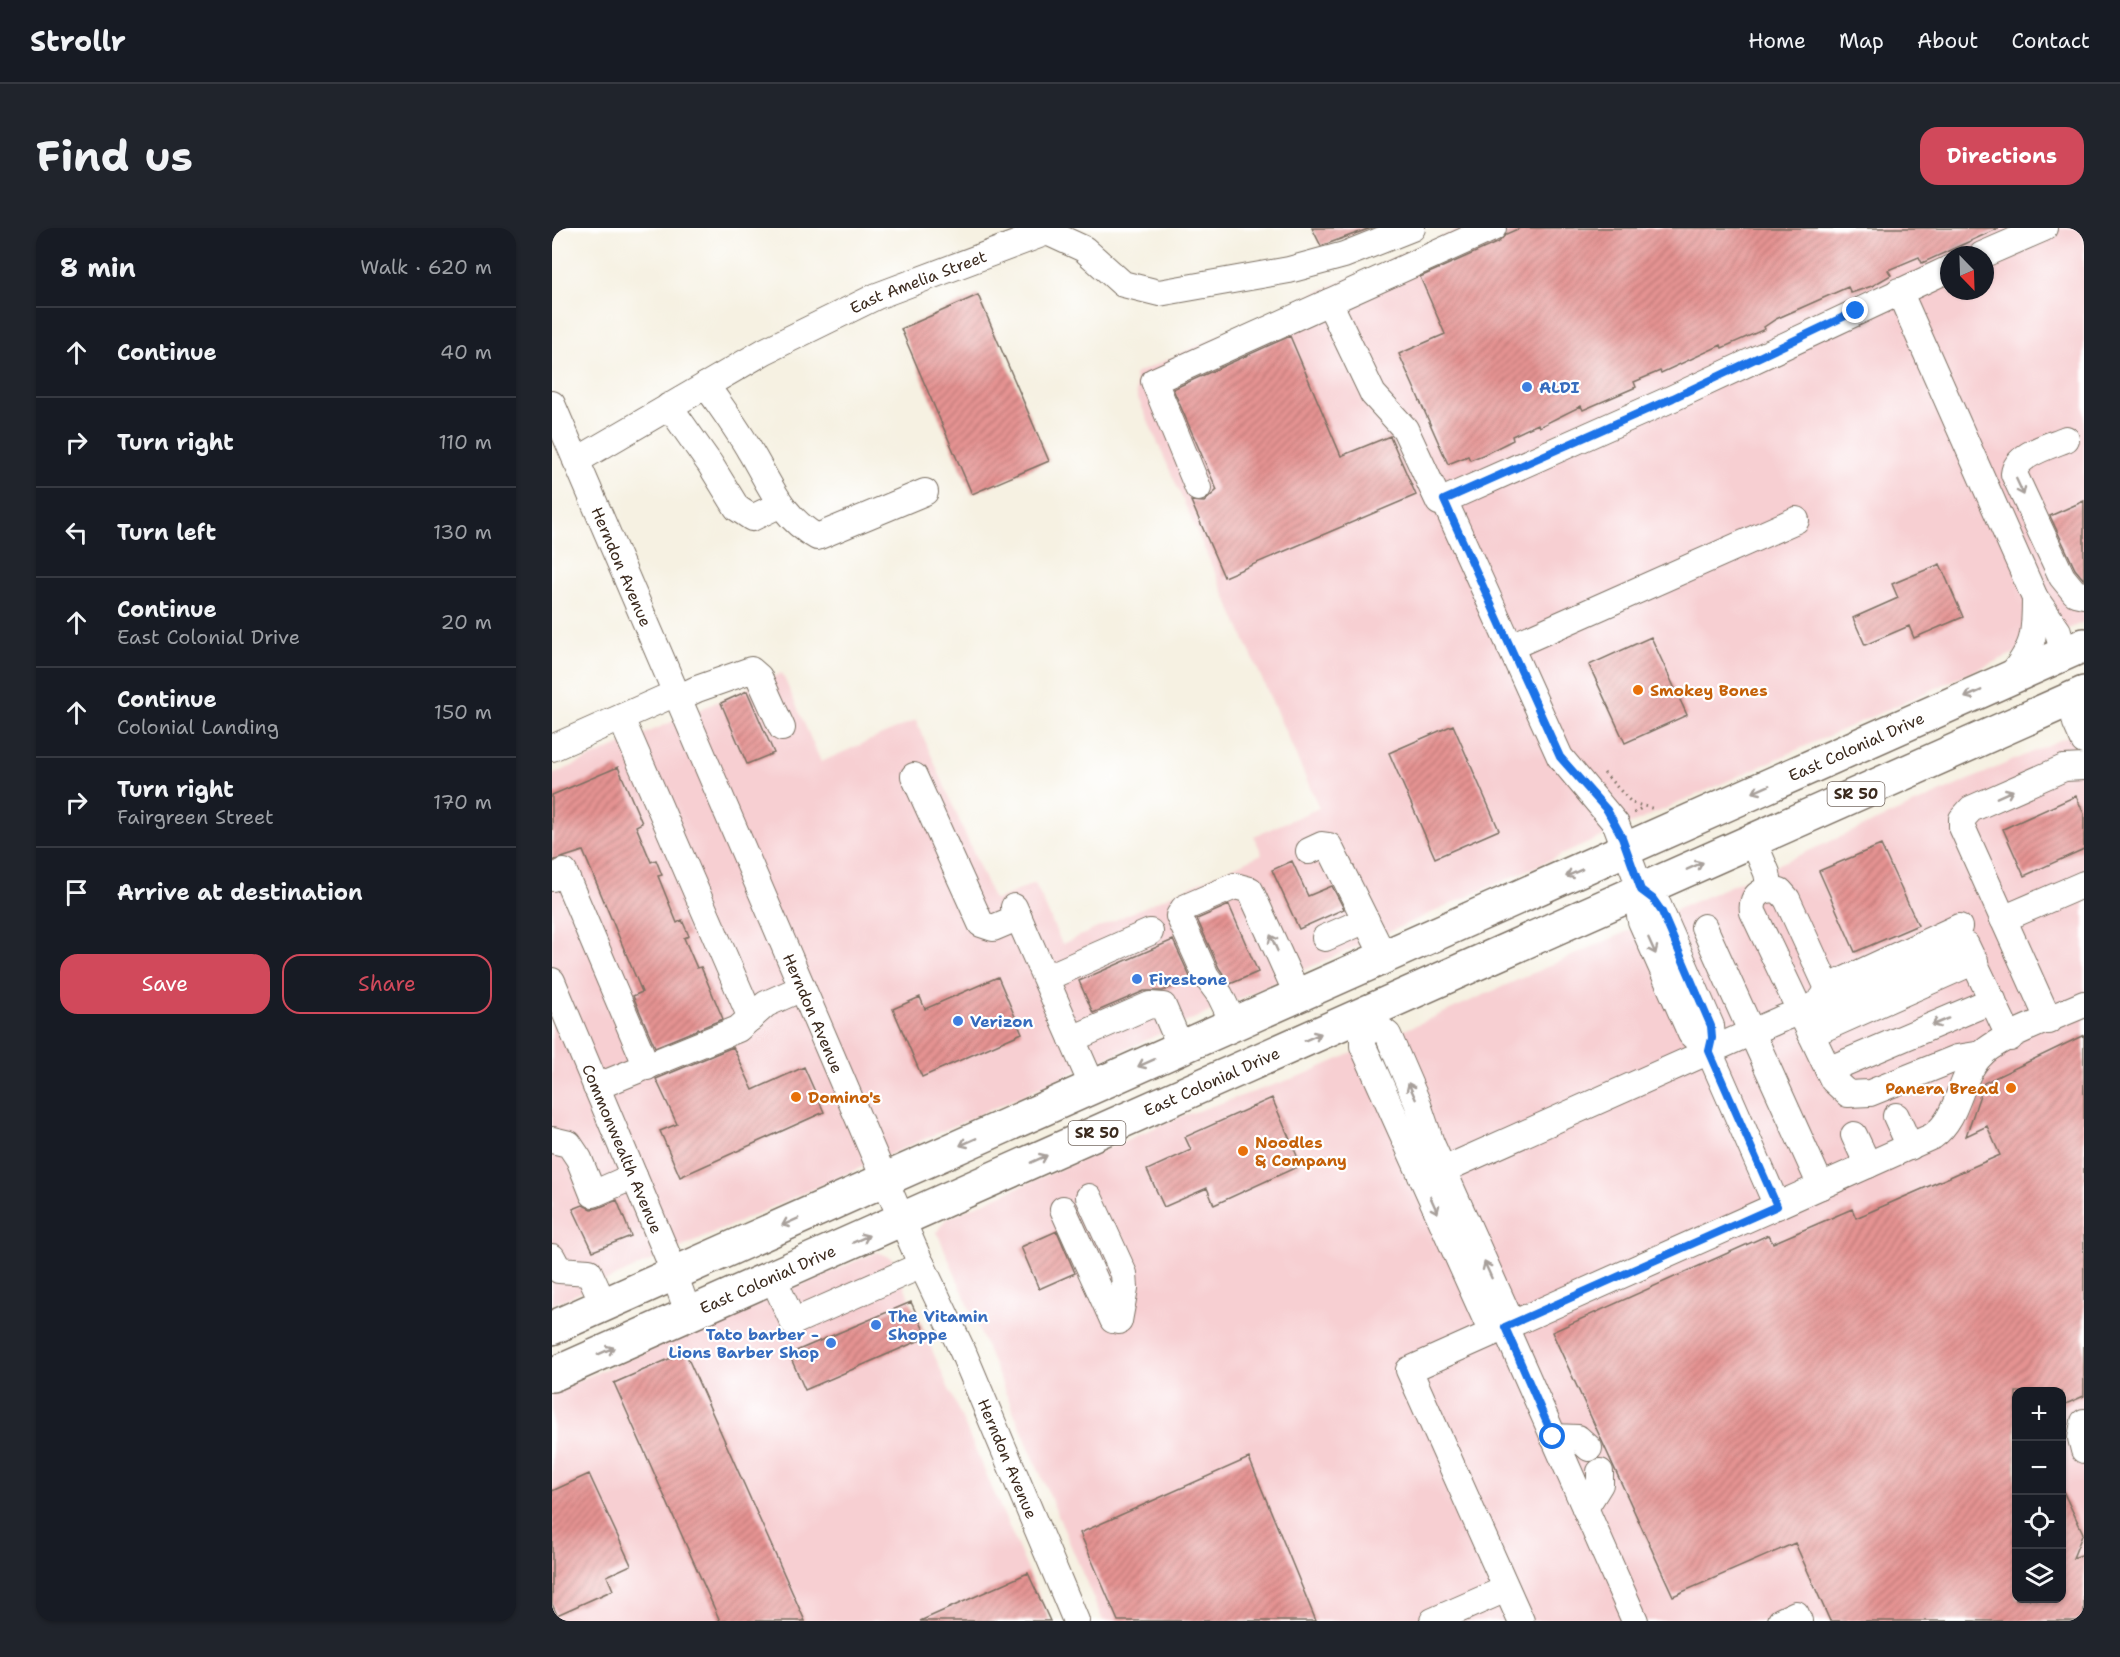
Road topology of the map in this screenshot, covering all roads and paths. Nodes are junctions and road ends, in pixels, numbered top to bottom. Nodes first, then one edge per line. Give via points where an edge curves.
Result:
1 (1412, 228) edge
2 (1493, 228) edge
3 (2044, 228) edge
4 (1994, 250) edge
5 (1940, 273) edge
6 (1899, 291) junction
7 (1329, 302) junction
8 (706, 385) junction
9 (552, 404) edge
10 (669, 406) junction
11 (2066, 439) dead end
12 (576, 461) junction
13 (1197, 488) dead end
14 (925, 492) dead end
15 (1441, 500) junction
16 (779, 505) junction
17 (1796, 520) dead end
18 (2084, 595) edge
19 (2036, 598) junction
20 (1510, 647) junction
21 (2077, 674) edge
22 (2009, 678) junction
23 (677, 696) junction
24 (621, 718) junction
25 (782, 728) dead end
26 (2084, 741) edge
27 (552, 748) edge
28 (1934, 761) junction
29 (2084, 767) edge
30 (1603, 772) dead end
31 (914, 776) dead end
32 (1660, 809) dead end
33 (1753, 840) junction
34 (1628, 849) junction
35 (1309, 851) dead end
36 (552, 878) edge
37 (2084, 884) edge
38 (1770, 889) junction
39 (1641, 890) junction
40 (2003, 919) junction
41 (1366, 920) junction
42 (1704, 927) dead end
43 (1150, 932) dead end
44 (1325, 938) dead end
45 (1966, 944) junction
46 (1384, 957) junction
47 (1046, 978) junction
48 (552, 981) edge
49 (802, 988) junction
50 (1826, 992) junction
51 (1298, 996) junction
52 (1993, 999) junction
53 (2084, 1004) edge
54 (1363, 1014) junction
55 (751, 1018) junction
56 (2049, 1021) junction
57 (1805, 1022) junction
58 (1234, 1024) junction
59 (1751, 1032) junction
60 (2010, 1038) junction
61 (1072, 1039) junction
62 (1181, 1048) junction
63 (1709, 1051) junction
64 (1982, 1054) junction
65 (647, 1067) junction
66 (1828, 1070) junction
67 (596, 1087) junction
68 (1093, 1087) junction
69 (1896, 1116) dead end
70 (1854, 1135) dead end
71 (552, 1140) edge
72 (1910, 1147) junction
73 (1868, 1165) junction
74 (1432, 1173) junction
75 (634, 1176) junction
76 (884, 1179) junction
77 (1821, 1186) junction
78 (1076, 1203) dead end
79 (1777, 1206) junction
80 (903, 1221) junction
81 (555, 1263) edge
82 (922, 1265) junction
83 (675, 1274) junction
84 (773, 1278) junction
85 (604, 1305) junction
86 (1119, 1312) dead end
87 (689, 1315) junction
88 (552, 1328) edge
89 (1503, 1328) junction
90 (552, 1375) edge
91 (2084, 1422) edge
92 (1553, 1437) junction
93 (1589, 1448) dead end
94 (2084, 1450) edge
95 (1600, 1472) dead end
96 (1585, 1508) junction
97 (1506, 1589) junction
98 (1076, 1621) edge
99 (1433, 1621) edge
100 (1521, 1621) edge
101 (1635, 1621) edge
102 (1781, 1621) edge
103 (1799, 1621) edge

1 - 8 street, East Amelia Street via 1344,255 1289,270 1159,293 1124,284 1084,249 1047,232 877,296
2 - 7 street
3 - 4 street
5 - 6 street
6 - 15 street via 1673,398
6 - 19 street
7 - 13 street via 1154,381
7 - 15 street via 1373,394 1404,429
8 - 10 street, East Amelia Street
8 - 16 street via 749,449
9 - 12 street, Herndon Avenue
10 - 12 street, East Amelia Street
10 - 16 street via 737,508 752,518
11 -> 18 street via 2025,458 2017,464 2014,474 2062,577 2075,593
12 - 23 street, Herndon Avenue
14 - 16 street via 817,537 801,528
15 - 20 street
17 - 20 street
19 - 21 street via 2058,631
19 - 22 street via 2032,642
20 - 34 street via 1560,757 1607,810
21 - 22 highway, East Colonial Drive / SR 50
21 - 26 street via 2076,723
21 - 28 highway, East Colonial Drive / SR 50
21 - 28 highway via 1950,734
22 -> 34 highway, East Colonial Drive / SR 50
23 - 24 street
23 - 25 street via 751,670 759,677
23 - 49 street, Herndon Avenue
24 - 27 street
24 - 55 street
28 - 33 highway, East Colonial Drive / SR 50
40 -> 29 street via 1962,826 1964,815 2064,768
30 - 32 path via 1632,803
31 - 47 street via 981,924 993,928 1017,912
33 - 38 street
39 -> 33 highway, East Colonial Drive / SR 50
34 - 39 street
34 -> 46 highway, East Colonial Drive / SR 50
35 - 41 street via 1329,846
36 - 65 street via 564,872
37 - 40 street
38 - 50 street via 1787,898
38 - 57 street via 1757,894 1753,912
39 - 54 highway, East Colonial Drive / SR 50
39 - 63 street via 1641,921 1691,1034
40 - 56 street
41 - 44 street
41 - 46 street
42 - 59 street
43 - 47 street
45 - 50 street
45 - 52 street
45 - 57 street
46 - 51 highway, East Colonial Drive / SR 50
47 - 61 street
48 - 67 street, Commonwealth Avenue
49 - 55 street via 766,1004
49 - 76 street, Herndon Avenue
50 - 57 street
51 - 58 highway, East Colonial Drive / SR 50
51 -> 58 street via 1251,890 1235,886 1184,908 1179,916 1206,976
52 - 60 street
52 -> 66 street
53 - 56 street
54 - 74 street via 1363,1046
80 -> 54 highway, East Colonial Drive / SR 50
55 - 65 street via 729,1033
56 - 60 street
57 - 59 street
57 - 66 street
58 - 62 highway, East Colonial Drive / SR 50
59 - 63 street
59 - 77 street
60 - 64 street
61 - 62 street via 1156,1005 1163,1006
61 - 68 street
62 -> 68 highway, East Colonial Drive / SR 50
63 - 74 street
63 - 79 street
64 - 66 street via 1957,1058 1863,1095 1841,1090
64 - 72 street via 1970,1069 1946,1125
65 - 67 street
67 - 75 street, Commonwealth Avenue
68 -> 76 highway, East Colonial Drive / SR 50
69 - 72 street
70 - 73 street
71 - 75 street via 569,1144 593,1194
72 - 73 street
73 - 77 street
74 - 89 street
75 - 83 street, Commonwealth Avenue
76 - 80 street, Herndon Avenue
76 -> 83 highway, East Colonial Drive / SR 50
77 - 79 street
78 - 86 street
79 - 89 street
80 - 82 street, Herndon Avenue
84 -> 80 highway, East Colonial Drive / SR 50
81 - 85 street via 589,1272
82 - 84 street via 793,1322
82 - 98 street, Herndon Avenue via 963,1352
83 - 85 highway, East Colonial Drive / SR 50
83 - 87 street, Commonwealth Avenue
84 - 87 highway, East Colonial Drive / SR 50
85 - 88 highway, East Colonial Drive / SR 50
90 -> 87 highway, East Colonial Drive / SR 50
89 - 92 street
89 - 97 street via 1409,1370
91 - 94 street
92 - 93 street via 1578,1438
92 - 96 street
95 - 96 street via 1600,1484
96 - 101 street
97 - 99 street
97 - 100 street
102 - 103 street via 1796,1614

